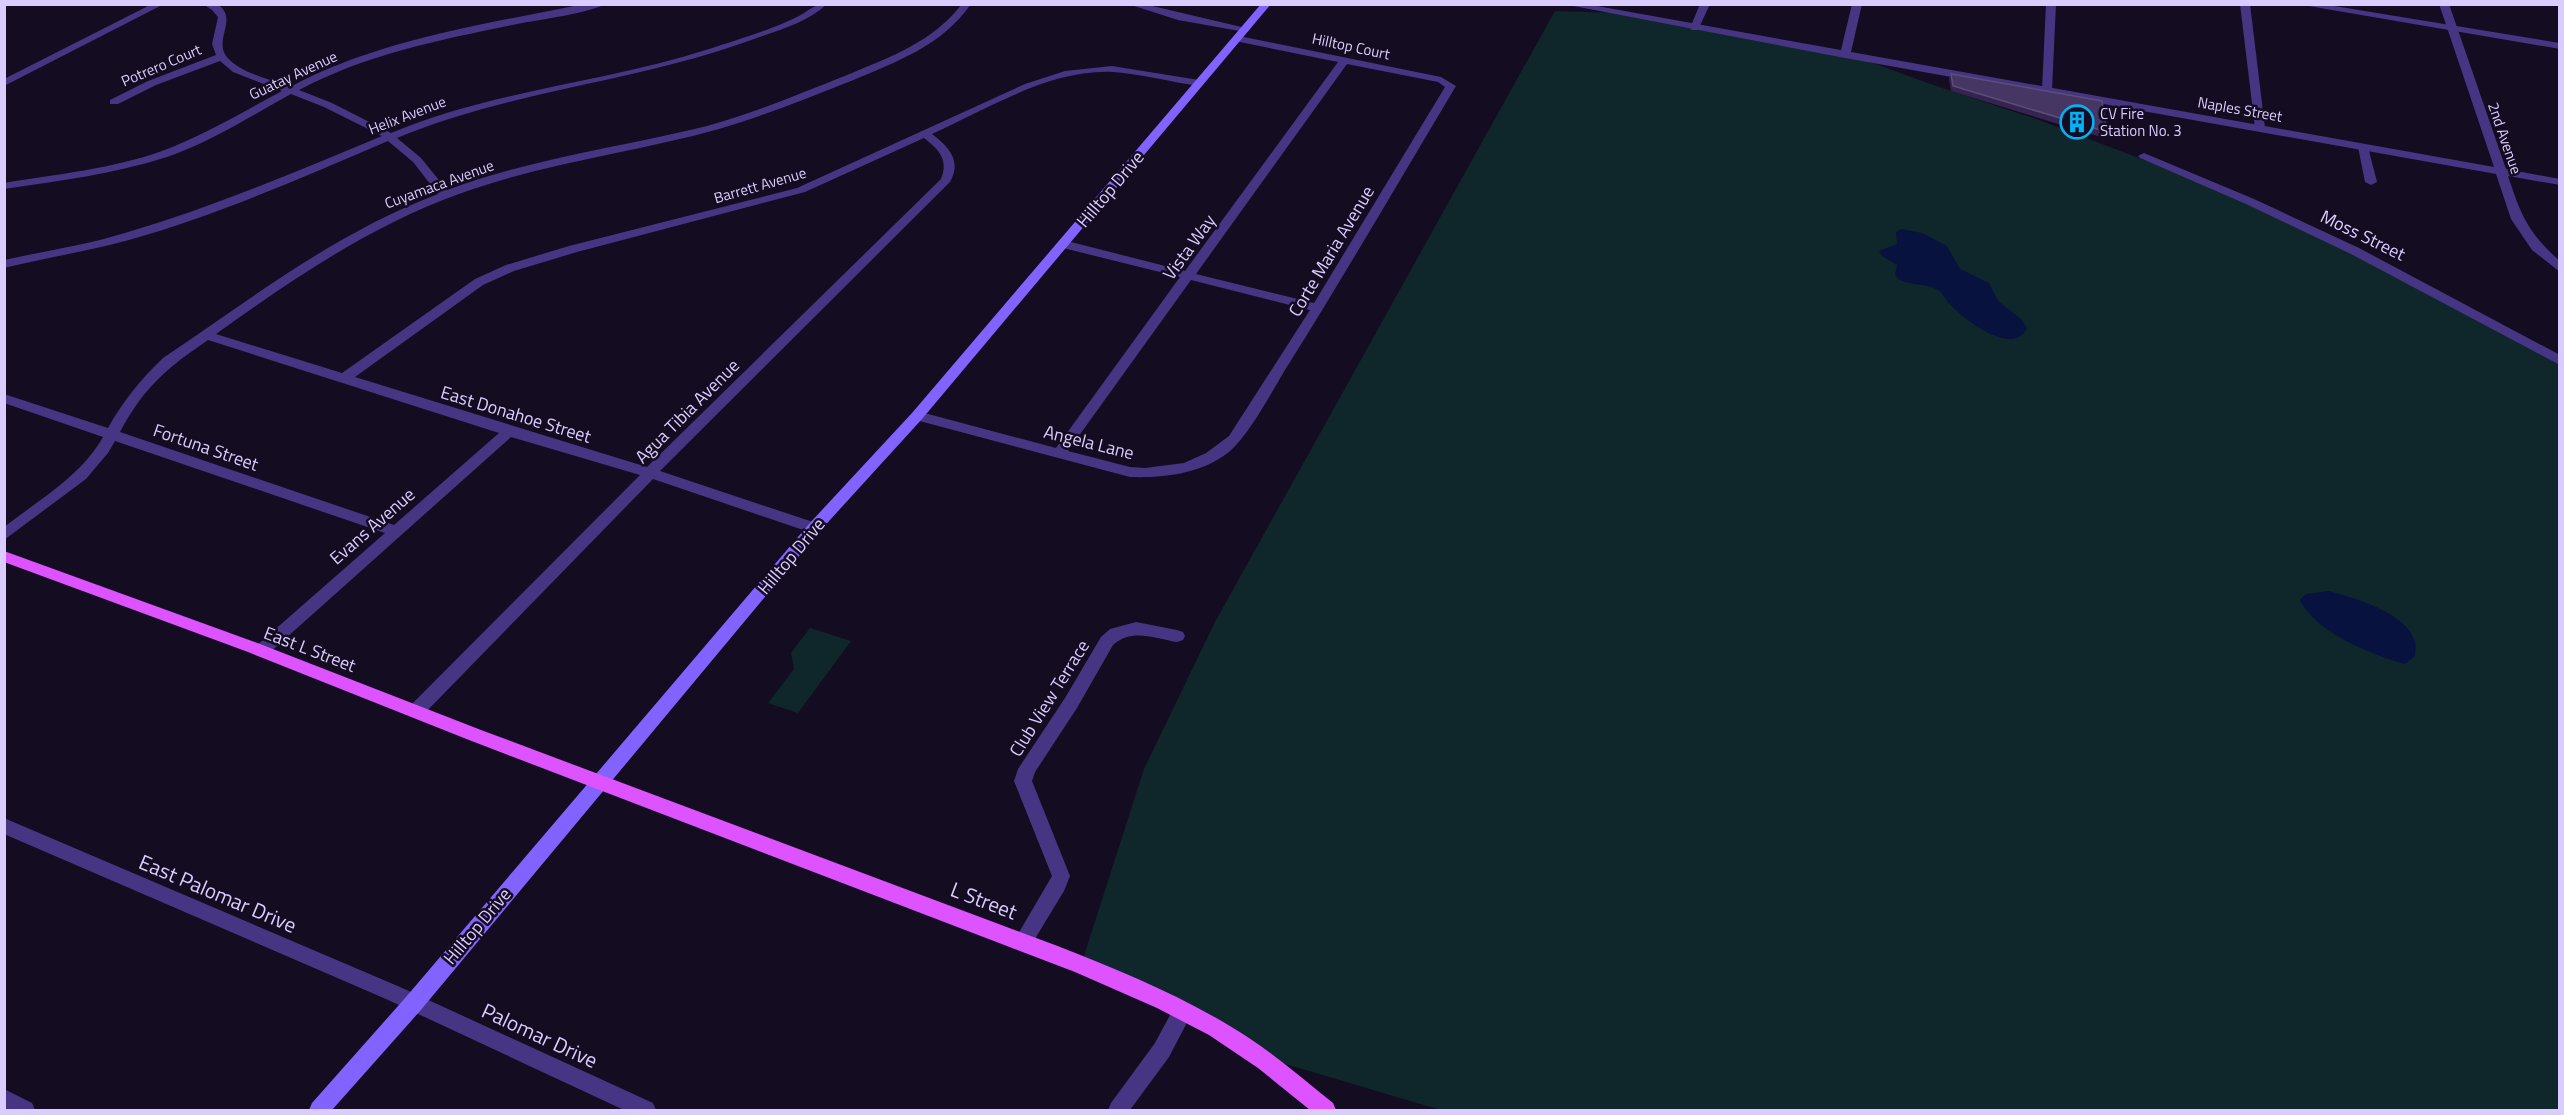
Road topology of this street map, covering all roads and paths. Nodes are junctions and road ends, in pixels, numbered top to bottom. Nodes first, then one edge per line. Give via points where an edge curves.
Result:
1 (160, 4) edge
2 (207, 4) edge
3 (601, 4) edge
4 (824, 4) edge
5 (967, 4) edge
6 (1132, 4) edge
7 (1267, 4) edge
8 (1567, 4) edge
9 (1705, 4) edge
10 (1857, 4) edge
11 (2051, 4) edge
12 (2245, 4) edge
13 (2301, 4) edge
14 (2444, 4) edge
15 (1695, 28) junction
16 (2453, 29) junction
17 (1242, 34) junction
18 (2559, 46) edge
19 (1845, 54) junction
20 (221, 57) junction
21 (1345, 60) junction
22 (1199, 82) junction
23 (4, 83) edge
24 (289, 90) junction
25 (2047, 90) junction
26 (1449, 91) joint
27 (114, 102) dead end
28 (2260, 128) junction
29 (925, 134) junction
30 (390, 137) junction
31 (2363, 147) junction
32 (2144, 156) dead end
33 (2501, 172) junction
34 (2371, 182) dead end
35 (2559, 182) edge
36 (4, 186) edge
37 (445, 195) junction
38 (1063, 244) junction
39 (4, 264) edge
40 (2559, 268) edge
41 (1191, 275) junction
42 (1317, 308) junction
43 (207, 335) junction
44 (2559, 361) edge
45 (345, 378) junction
46 (4, 398) edge
47 (917, 416) junction
48 (1242, 429) joint
49 (509, 432) junction
50 (113, 434) junction
51 (1059, 453) junction
52 (650, 473) junction
53 (814, 528) junction
54 (396, 531) junction
55 (4, 535) edge
56 (4, 556) edge
57 (1177, 636) dead end
58 (261, 651) junction
59 (416, 711) junction
60 (601, 782) junction
61 (4, 826) edge
62 (1023, 941) junction
63 (413, 1004) junction
64 (1183, 1011) junction
65 (4, 1099) edge
66 (25, 1110) edge
67 (319, 1110) edge
68 (645, 1110) edge
69 (1118, 1110) edge
70 (1326, 1110) edge

1 - 23 street
2 - 20 street via 222,17 217,43
3 - 24 street, Guatay Avenue via 423,41 362,60
4 - 30 street, Helix Avenue via 802,18 713,51 454,112
5 - 37 street, Cuyamaca Avenue via 947,29 914,50 773,108 689,133 486,180
6 - 17 street
7 - 17 main road, Hilltop Drive
8 - 15 street, Naples Street
9 - 15 street
10 - 19 street
11 - 25 street
12 - 28 street
13 - 16 street
14 - 16 street, 2nd Avenue
15 - 19 street, Naples Street
16 - 18 street
16 - 33 street, 2nd Avenue
17 - 21 street, Hilltop Court
17 - 22 main road, Hilltop Drive
19 - 25 street, Naples Street
20 - 24 street via 237,70
20 - 27 street, Potrero Court via 162,78
21 - 26 street, Hilltop Court via 1441,80 1451,86
21 - 41 street, Vista Way
22 - 29 street, Barrett Avenue via 1112,69 1065,74 1029,86
22 - 38 main road, Hilltop Drive
24 - 30 street
24 - 36 street, Guatay Avenue via 197,141 164,154 100,171
25 - 28 street, Naples Street
26 - 42 street, Corte Maria Avenue
28 - 31 street, Naples Street
29 - 45 street, Barrett Avenue via 801,190 510,268 479,282
29 - 52 street, Agua Tibia Avenue via 950,158 946,180
30 - 37 street via 417,160
30 - 39 street, Helix Avenue via 182,219 125,237
31 - 33 street, Naples Street
31 - 34 street
32 - 44 street, Moss Street via 2321,234
33 - 35 street, Naples Street
33 - 40 street, 2nd Avenue via 2517,219 2536,247
37 - 43 street, Cuyamaca Avenue via 337,246
38 - 41 street
38 - 47 main road, Hilltop Drive
41 - 42 street
41 - 51 street, Vista Way
42 - 48 street, Corte Maria Avenue
43 - 45 street, East Donahoe Street
43 - 50 street, Cuyamaca Avenue via 168,361 146,382
45 - 49 street, East Donahoe Street
46 - 50 street, Fortuna Street
47 - 51 street, Angela Lane
47 - 53 main road, Hilltop Drive
48 - 51 street, Angela Lane via 1227,447 1208,459 1167,472 1130,472
49 - 52 street, East Donahoe Street
49 - 54 street, Evans Avenue
50 - 54 street, Fortuna Street
50 - 55 street, Cuyamaca Avenue via 81,475
52 - 53 street, East Donahoe Street
52 - 59 street, Agua Tibia Avenue
53 - 60 main road, Hilltop Drive
54 - 58 street, Evans Avenue
56 - 58 main road, East L Street
57 - 62 street, Club View Terrace via 1136,628 1116,633 1107,641 1027,769 1023,781 1061,876
58 - 59 main road, East L Street
59 - 60 main road, East L Street
60 - 62 main road, L Street
60 - 63 main road, Hilltop Drive
61 - 63 street, East Palomar Drive
62 - 64 main road, L Street
63 - 67 main road, Hilltop Drive
63 - 68 street, Palomar Drive
64 - 69 street via 1162,1050
64 - 70 main road, L Street via 1264,1060
65 - 66 street

